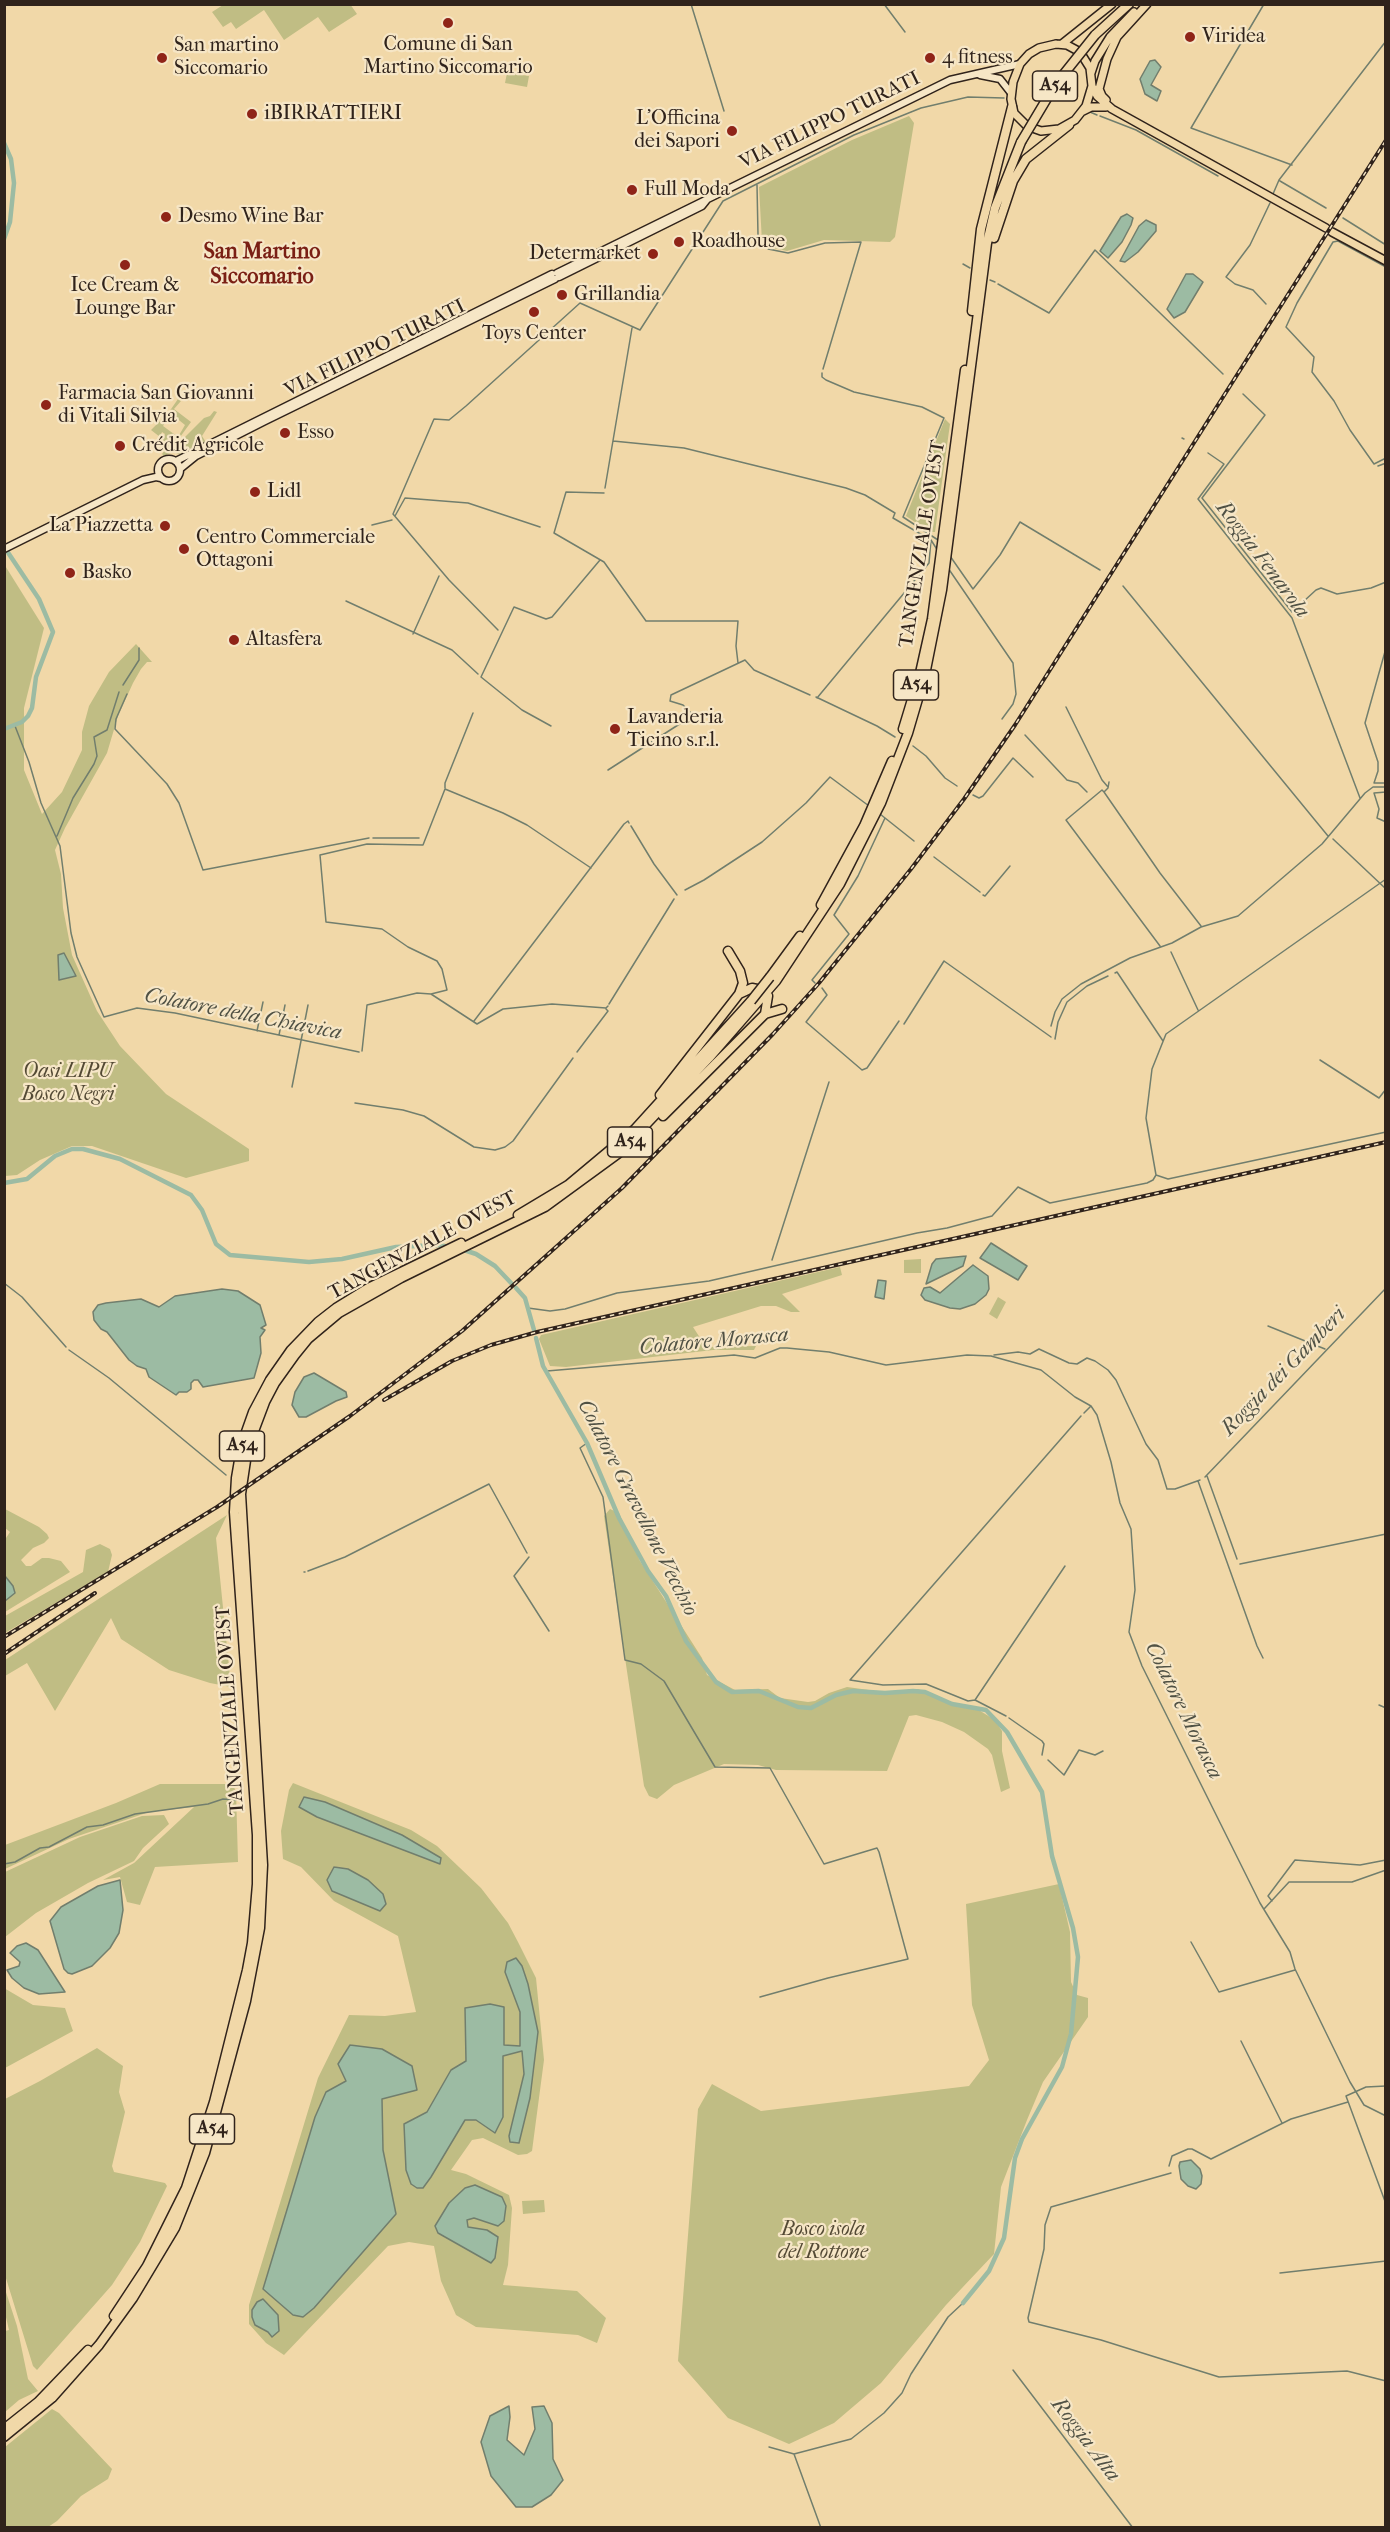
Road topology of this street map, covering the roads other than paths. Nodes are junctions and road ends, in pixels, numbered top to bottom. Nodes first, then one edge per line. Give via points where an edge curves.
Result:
1 (1112, 4) edge
2 (1127, 4) edge
3 (1142, 4) edge
4 (1147, 4) edge
5 (1062, 44) junction
6 (1020, 64) junction
7 (1091, 73) junction
8 (970, 75) junction
9 (1092, 86) junction
10 (1011, 93) junction
11 (1012, 107) junction
12 (1112, 109) junction
13 (1083, 111) junction
14 (1068, 125) junction
15 (1142, 126) junction
16 (1386, 261) edge
17 (556, 276) junction
18 (974, 315) junction
19 (176, 461) junction
20 (157, 468) junction
21 (180, 469) junction
22 (161, 478) junction
23 (143, 480) junction
24 (8, 548) edge
25 (728, 951) dead end
26 (740, 994) junction
27 (782, 1009) dead end
28 (765, 1014) junction
29 (616, 1152) junction
30 (254, 1756) junction
31 (4, 2429) edge
32 (4, 2437) edge

1 - 5 main road
2 - 18 highway, A54, bridge via 1094,34 1019,141 995,208
3 - 7 main road via 1110,37
4 - 15 main road via 1117,37 1099,89 1102,96
5 - 6 main road via 1039,48
5 - 7 main road via 1080,52
6 - 8 main road, VIA FILIPPO TURATI
6 - 10 main road
7 - 9 main road
8 - 10 main road, VIA FILIPPO TURATI via 1000,80
8 - 17 main road, VIA FILIPPO TURATI via 950,80
9 - 12 main road
9 - 13 main road
10 - 11 main road
11 - 14 main road via 1020,120 1034,130 1048,131
11 - 18 highway via 981,228
12 - 13 main road via 1101,106
12 - 15 main road
13 - 14 main road
14 - 18 highway via 1026,159 1013,181
15 - 16 main road
17 - 19 main road, VIA FILIPPO TURATI
17 - 21 main road, VIA FILIPPO TURATI via 196,456
18 - 29 highway, TANGENZIALE OVEST / A54, bridge via 932,647 918,702 875,811 773,980
19 - 20 main road via 166,459
19 - 21 main road
20 - 22 main road
20 - 23 main road
21 - 22 main road via 175,479
22 - 23 main road
23 - 24 main road
25 - 26 highway via 742,980
26 - 28 highway via 752,988 765,993
26 - 29 highway
27 - 28 highway
28 - 29 highway via 670,1109
29 - 30 highway, TANGENZIALE OVEST / A54 via 545,1207 361,1292 318,1322 281,1363 253,1412 242,1443 234,1495
30 - 31 highway, TANGENZIALE OVEST / A54 via 258,1864 252,1943 213,2102 189,2179 158,2245 114,2315 66,2374
30 - 32 highway, TANGENZIALE OVEST / A54 via 263,1865 256,1952 218,2111 191,2190 165,2246 121,2316 52,2398

